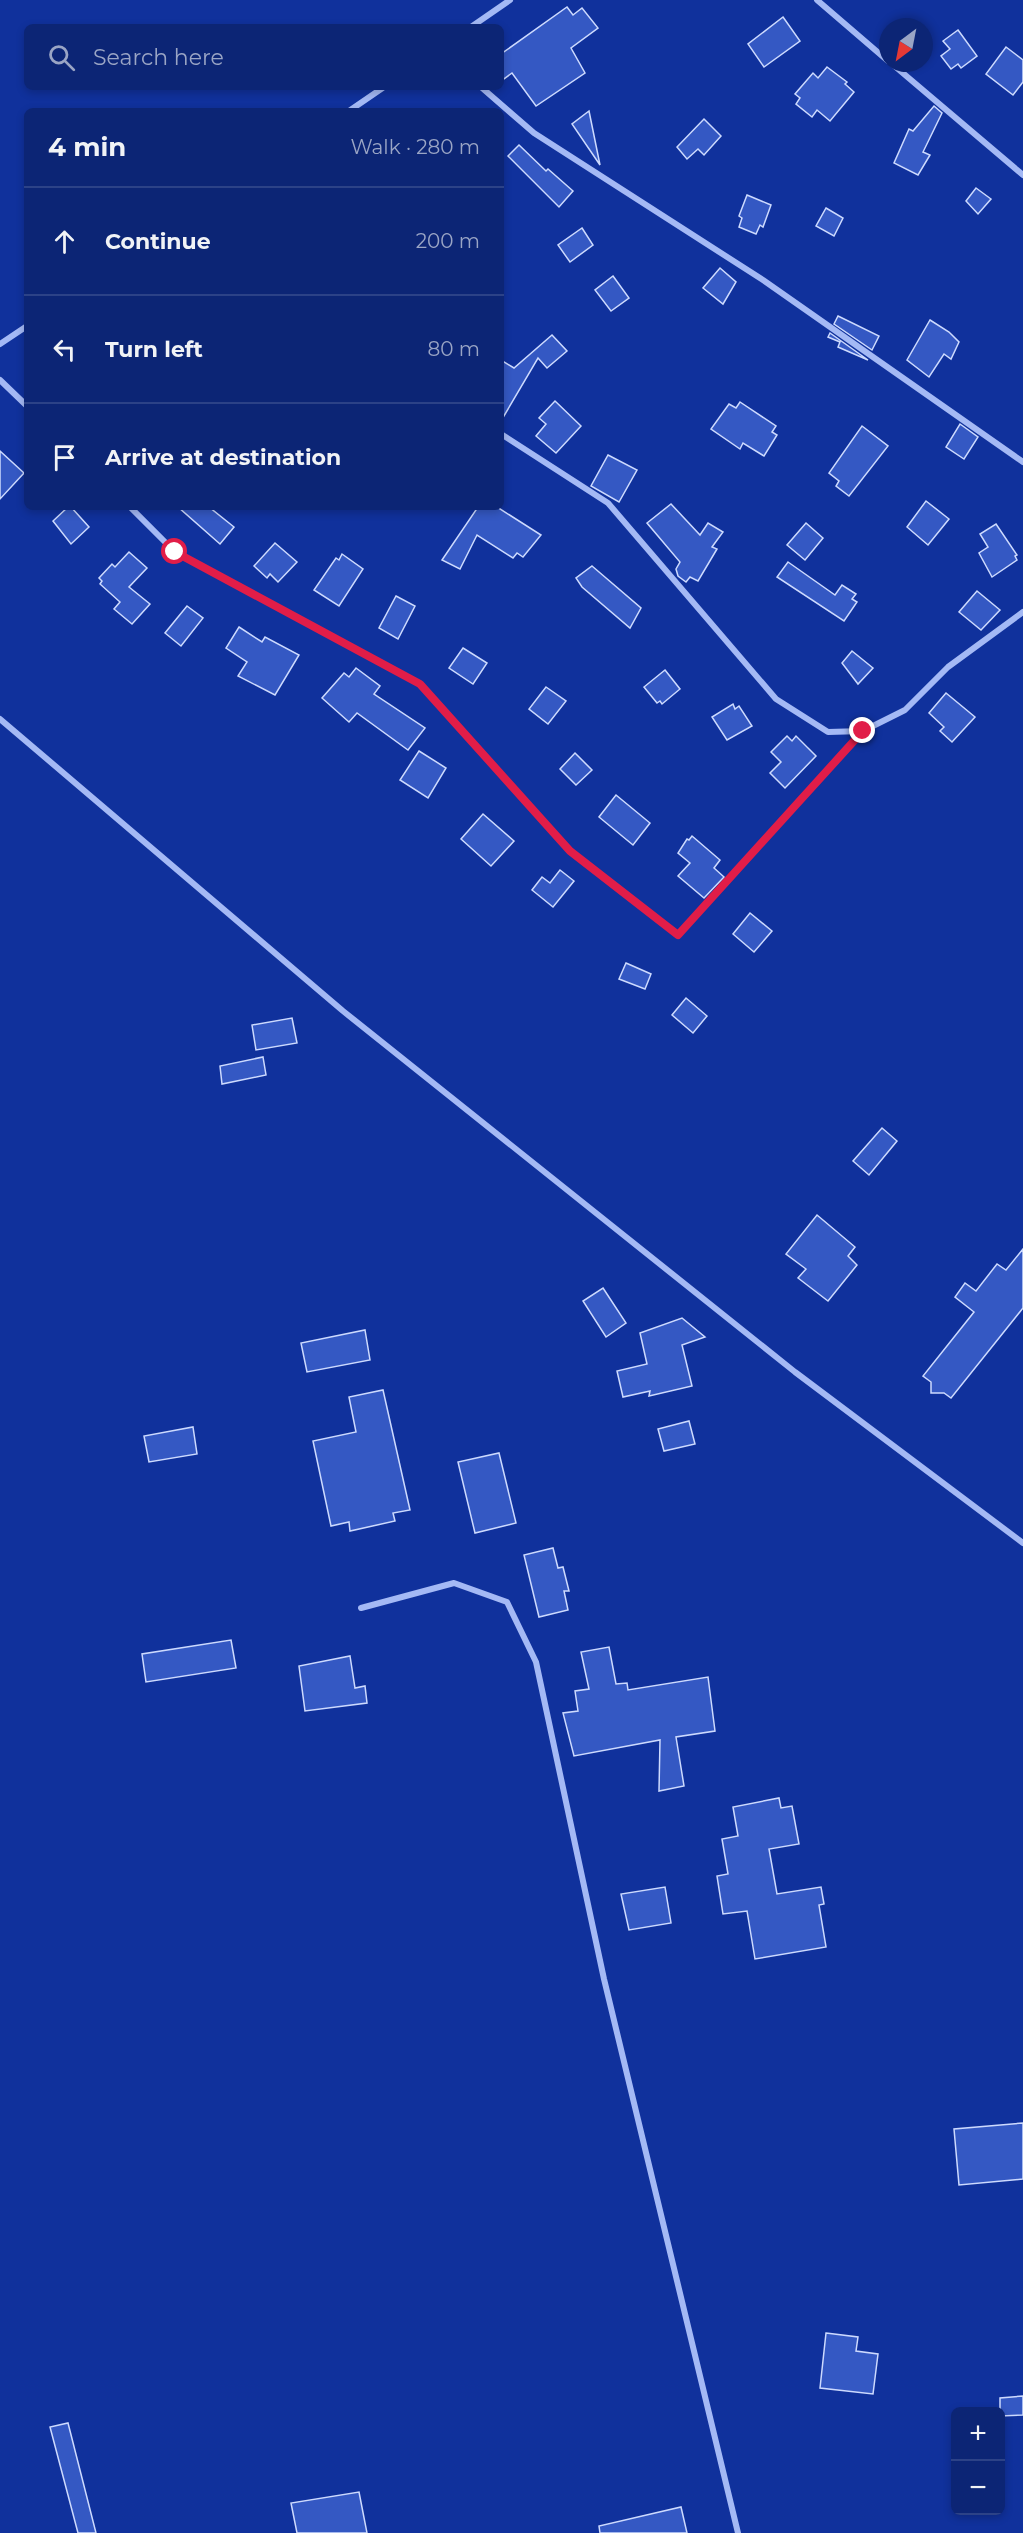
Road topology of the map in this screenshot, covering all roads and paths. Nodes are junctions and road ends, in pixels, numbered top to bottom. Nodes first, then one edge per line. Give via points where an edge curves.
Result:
1 (510, 0) edge
2 (817, 0) edge
3 (475, 24) edge
4 (879, 53) edge
5 (901, 72) edge
6 (380, 90) edge
7 (484, 90) edge
8 (353, 108) edge
9 (1023, 175) edge
10 (24, 328) edge
11 (0, 344) edge
12 (0, 380) edge
13 (24, 403) edge
14 (504, 436) edge
15 (1023, 462) edge
16 (133, 510) edge
17 (1023, 612) edge
18 (0, 719) edge
19 (863, 731) junction
20 (1023, 1543) edge
21 (361, 1608) dead end
22 (738, 2533) edge

1 - 3 street
2 - 4 street
5 - 9 street
6 - 8 street
7 - 15 street via 534,133 763,280
10 - 11 street
12 - 13 street
14 - 19 street via 608,503 776,699 828,732
16 - 19 street via 175,552 420,684 570,851 678,935
17 - 19 street via 948,667 905,710
18 - 20 street via 343,1011 795,1371
21 - 22 street via 454,1583 507,1602 536,1662 604,1978

